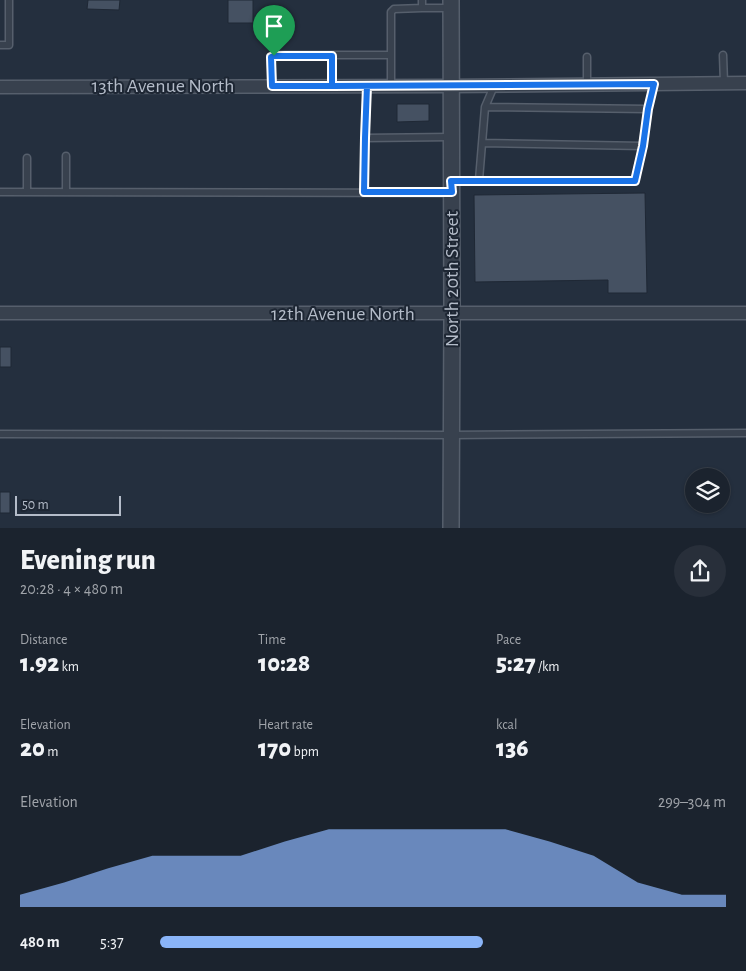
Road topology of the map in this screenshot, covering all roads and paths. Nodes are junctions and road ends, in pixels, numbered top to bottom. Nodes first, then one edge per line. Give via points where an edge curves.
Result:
1 (8, 0) edge
2 (422, 0) edge
3 (451, 4) edge
4 (422, 8) junction
5 (0, 45) edge
6 (390, 55) junction
7 (723, 55) dead end
8 (332, 56) junction
9 (587, 57) dead end
10 (724, 83) junction
11 (746, 83) edge
12 (587, 84) junction
13 (654, 84) junction
14 (495, 85) junction
15 (272, 86) junction
16 (332, 86) junction
17 (367, 86) junction
18 (391, 86) junction
19 (451, 86) junction
20 (0, 87) edge
21 (485, 107) junction
22 (648, 109) junction
23 (451, 137) junction
24 (365, 138) junction
25 (482, 143) junction
26 (643, 146) junction
27 (66, 156) dead end
28 (26, 158) dead end
29 (479, 180) junction
30 (451, 187) junction
31 (0, 192) edge
32 (27, 192) junction
33 (66, 192) junction
34 (364, 192) junction
35 (746, 313) edge
36 (0, 314) edge
37 (452, 314) junction
38 (746, 433) edge
39 (0, 434) edge
40 (452, 435) junction
41 (451, 528) edge

1 - 5 lane via 8,45
2 - 4 lane
3 - 4 lane
3 - 19 street, North 20th Street
4 - 6 lane via 394,9 391,12
6 - 8 lane
6 - 18 lane
7 - 10 lane
8 - 15 lane via 271,57
8 - 16 lane
9 - 12 lane
10 - 11 street, 13th Avenue North
10 - 13 street, 13th Avenue North
12 - 13 street, 13th Avenue North
12 - 14 street, 13th Avenue North
13 - 22 lane
14 - 19 street, 13th Avenue North
14 - 21 lane
15 - 16 street, 13th Avenue North
15 - 20 street, 13th Avenue North
16 - 17 street, 13th Avenue North
17 - 18 street, 13th Avenue North
17 - 24 lane
18 - 19 street, 13th Avenue North
19 - 23 street, North 20th Street
21 - 22 lane
21 - 25 lane
22 - 26 lane
23 - 24 lane
23 - 30 street, North 20th Street
24 - 34 lane
25 - 26 lane
25 - 29 lane
26 - 29 lane via 635,181
27 - 33 lane
28 - 32 lane
29 - 30 lane
30 - 34 lane
30 - 37 street, North 20th Street
31 - 32 lane
32 - 33 lane
33 - 34 lane
35 - 37 street, 12th Avenue North
36 - 37 street, 12th Avenue North
37 - 40 street, North 20th Street
38 - 40 lane
39 - 40 lane
40 - 41 street, North 20th Street

